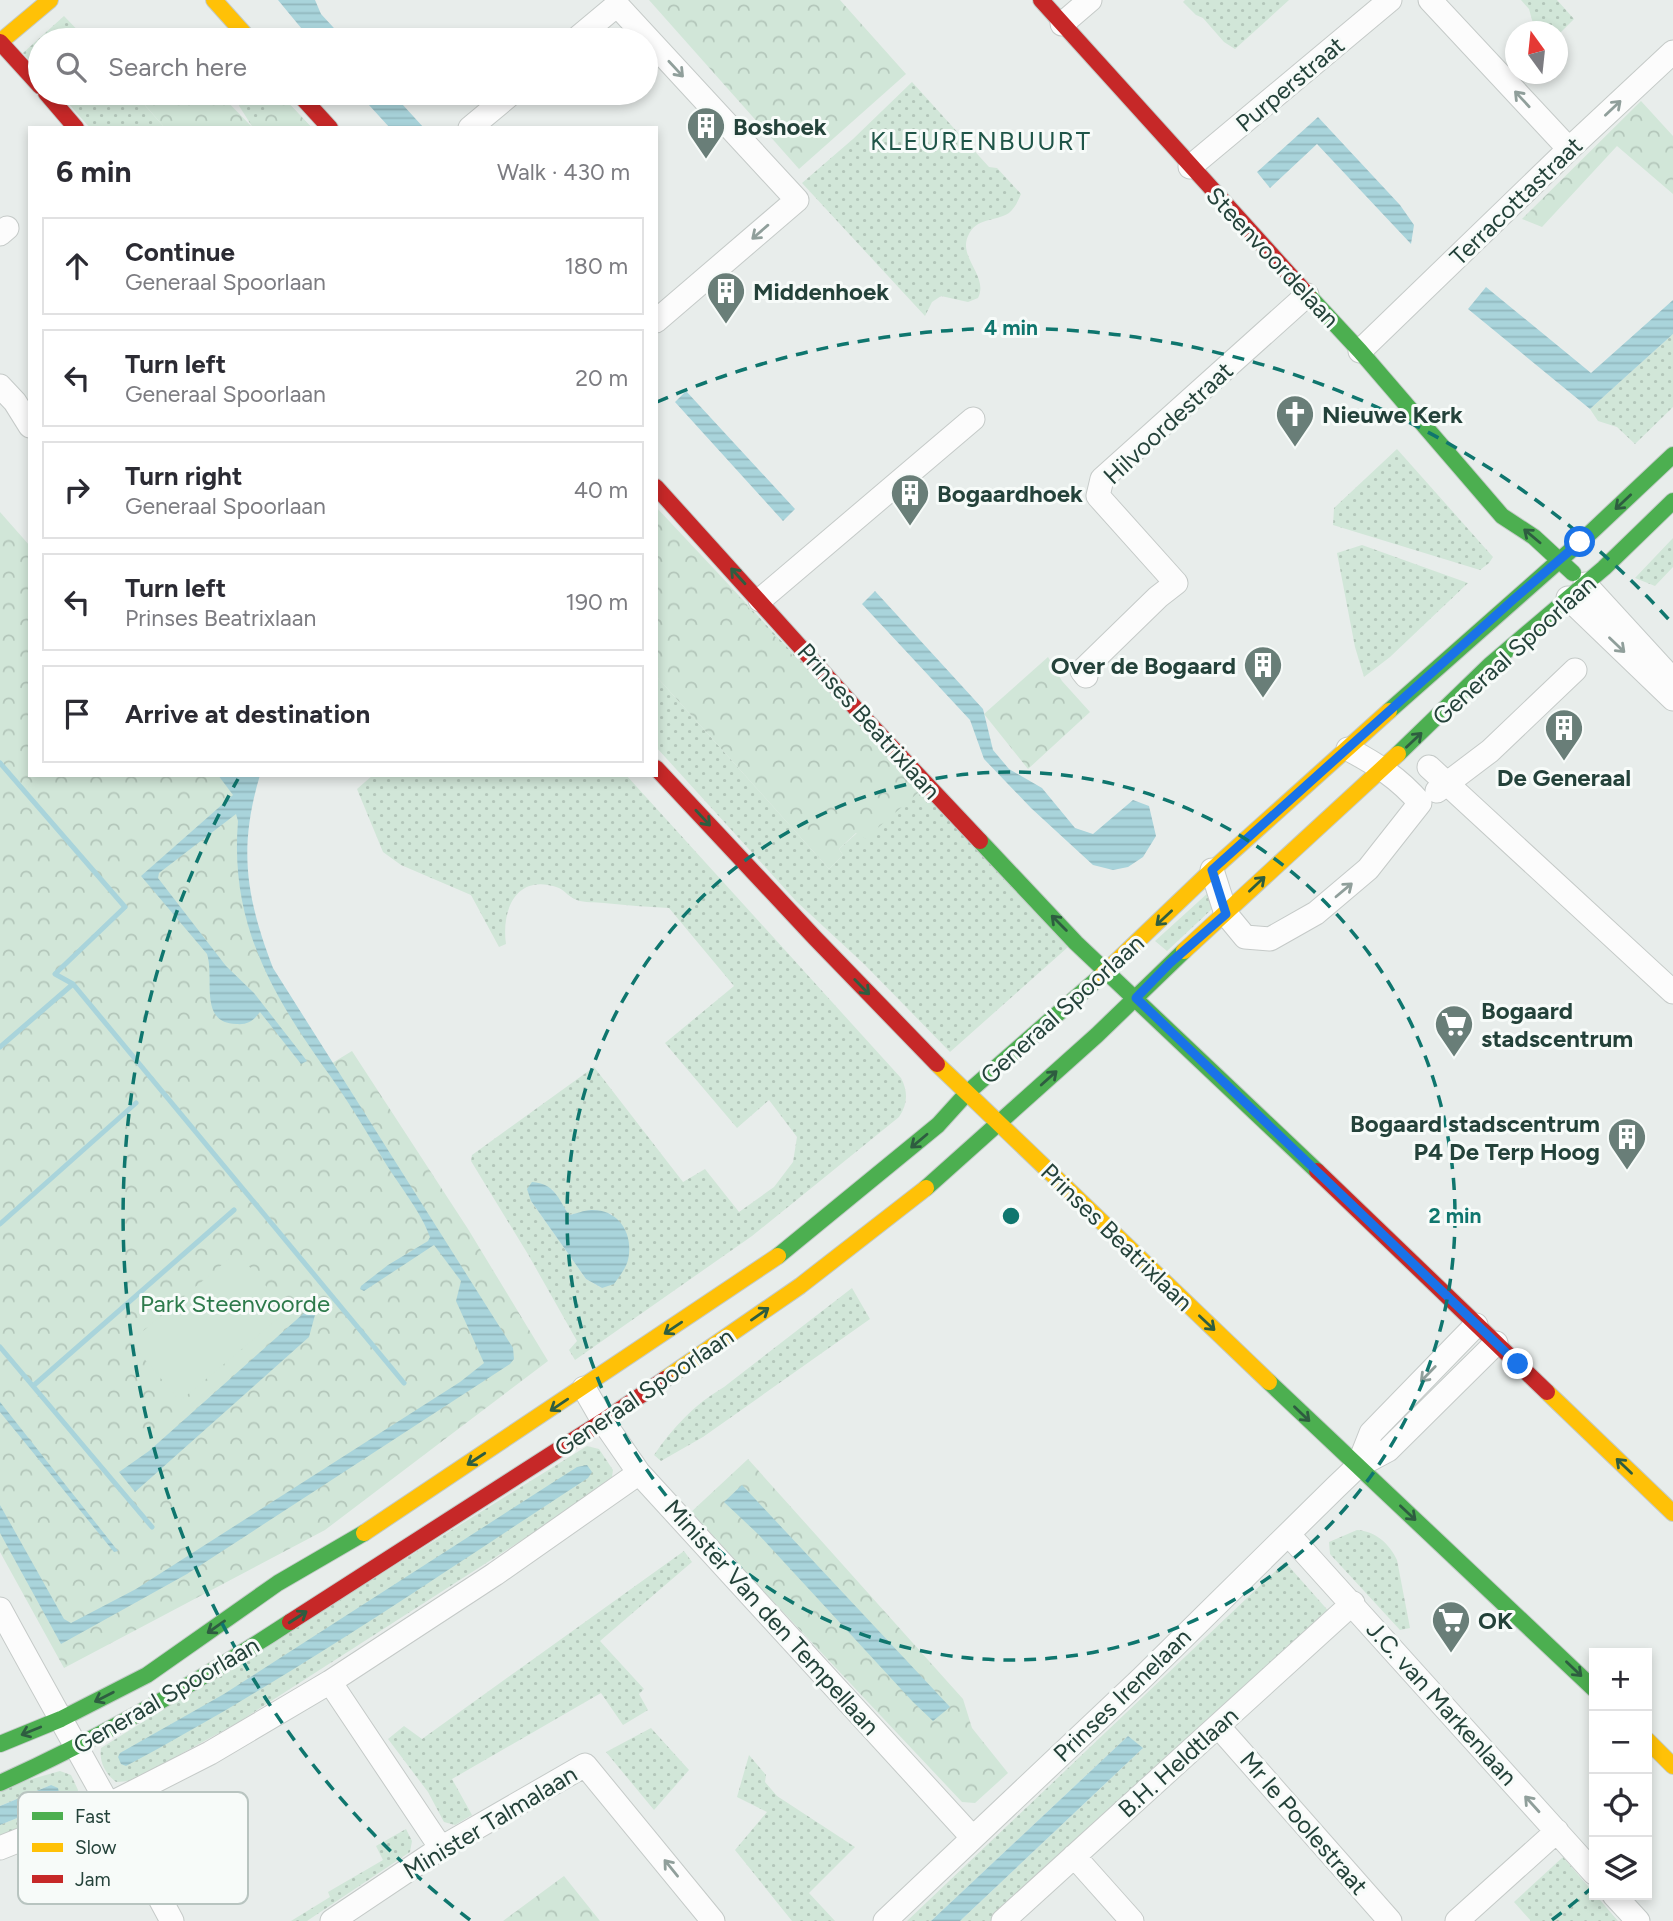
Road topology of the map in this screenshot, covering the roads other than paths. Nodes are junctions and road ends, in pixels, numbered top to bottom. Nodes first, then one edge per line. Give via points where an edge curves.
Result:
1 (50, 0) edge
2 (214, 0) edge
3 (1041, 0) edge
4 (1090, 0) edge
5 (1390, 0) edge
6 (1430, 0) edge
7 (1062, 24) junction
8 (239, 28) edge
9 (589, 28) edge
10 (638, 28) edge
11 (0, 42) edge
12 (658, 49) edge
13 (1673, 52) edge
14 (28, 73) edge
15 (56, 105) edge
16 (309, 105) edge
17 (498, 105) edge
18 (74, 126) edge
19 (328, 126) edge
20 (472, 126) edge
21 (1569, 149) junction
22 (1190, 167) junction
23 (1307, 295) junction
24 (658, 319) edge
25 (1360, 351) junction
26 (15, 393) edge
27 (973, 419) dead end
28 (28, 422) edge
29 (1673, 455) edge
30 (658, 488) edge
31 (1673, 501) edge
32 (1502, 516) junction
33 (1521, 549) dead end
34 (1559, 561) junction
35 (1557, 582) junction
36 (760, 600) junction
37 (1575, 670) dead end
38 (1086, 676) dead end
39 (1673, 680) edge
40 (1673, 699) edge
41 (1348, 750) junction
42 (1429, 767) dead end
43 (1384, 768) junction
44 (658, 770) edge
45 (1447, 784) junction
46 (1420, 803) junction
47 (1212, 870) junction
48 (1226, 914) junction
49 (1107, 970) junction
50 (1673, 992) edge
51 (1136, 998) junction
52 (967, 1093) junction
53 (998, 1124) junction
54 (1476, 1325) junction
55 (1496, 1343) junction
56 (584, 1388) junction
57 (603, 1421) junction
58 (1358, 1466) junction
59 (639, 1474) junction
60 (1673, 1513) edge
61 (1289, 1535) junction
62 (1353, 1603) junction
63 (0, 1609) edge
64 (330, 1682) junction
65 (1589, 1684) edge
66 (61, 1719) junction
67 (1218, 1726) junction
68 (0, 1744) edge
69 (1652, 1745) edge
70 (78, 1748) junction
71 (1673, 1766) edge
72 (0, 1783) edge
73 (103, 1792) edge
74 (134, 1792) edge
75 (1557, 1831) junction
76 (972, 1837) junction
77 (18, 1841) edge
78 (0, 1848) edge
79 (441, 1848) junction
80 (1074, 1856) junction
81 (1589, 1867) edge
82 (1619, 1900) edge
83 (163, 1904) edge
84 (172, 1921) edge
85 (332, 1921) edge
86 (713, 1921) edge
87 (885, 1921) edge
88 (1003, 1921) edge
89 (1132, 1921) edge
90 (1390, 1921) edge
91 (1457, 1921) edge
92 (1638, 1921) edge

1 - 11 main road
2 - 8 main road
3 - 7 main road, Steenvoordelaan
4 - 7 street
5 - 22 street, Purperstraat
21 -> 6 street
7 - 22 main road, Steenvoordelaan
9 -> 10 street via 617,5
11 - 14 main road
12 -> 24 street via 797,200
21 -> 13 street, Terracottastraat
15 - 18 main road
16 - 19 main road
17 - 20 street
21 - 25 street, Terracottastraat
22 - 23 main road, Steenvoordelaan
23 - 25 main road, Steenvoordelaan
23 - 38 street, Hilvoordestraat via 1102,479 1098,496 1176,583 1082,671
25 - 32 main road, Steenvoordelaan
26 - 28 street
27 - 36 street
29 -> 34 main road, Generaal Spoorlaan
36 -> 30 main road, Prinses Beatrixlaan
31 - 35 main road, Generaal Spoorlaan via 1604,569
32 - 33 main road, Steenvoordelaan via 1508,534
34 -> 32 main road, Steenvoordelaan via 1525,529
34 - 35 main road, Steenvoordelaan
34 - 35 main road, Generaal Spoorlaan
35 - 39 street, Steenvoordelaan
35 -> 40 street, Steenvoordelaan
35 - 41 main road, Generaal Spoorlaan
43 -> 35 main road, Generaal Spoorlaan via 1491,664
49 -> 36 main road, Prinses Beatrixlaan via 1017,882
37 - 45 street via 1490,751
41 - 43 street
41 - 47 main road, Generaal Spoorlaan
42 - 45 street
43 - 46 street
48 -> 43 main road, Generaal Spoorlaan
44 -> 52 main road, Prinses Beatrixlaan
45 - 46 street
45 - 50 street
48 -> 46 street via 1245,937 1270,939 1316,913 1368,869
47 - 48 street
47 -> 49 main road, Generaal Spoorlaan
48 - 51 main road, Generaal Spoorlaan
49 - 51 main road, Prinses Beatrixlaan
49 - 52 main road, Generaal Spoorlaan
53 -> 51 main road, Generaal Spoorlaan
51 - 54 main road, Prinses Beatrixlaan
52 - 53 main road, Prinses Beatrixlaan
52 -> 56 main road, Generaal Spoorlaan via 938,1125 770,1262
57 -> 53 main road, Generaal Spoorlaan via 800,1286 941,1176
53 -> 58 main road, Prinses Beatrixlaan
54 - 55 main road, Prinses Beatrixlaan
54 -> 58 street, Prinses Irenelaan via 1371,1433
55 - 58 street, Prinses Irenelaan via 1388,1450
60 -> 55 main road, Prinses Beatrixlaan
56 - 57 street, Minister Van den Tempellaan
56 -> 66 main road, Generaal Spoorlaan via 382,1522 278,1584 147,1675
57 - 59 street, Minister Van den Tempellaan
70 -> 57 main road, Generaal Spoorlaan via 229,1662
58 - 61 street, Prinses Irenelaan
58 -> 65 main road, Prinses Beatrixlaan
59 - 64 street
59 - 76 street, Minister Van den Tempellaan
61 - 62 street, J.C. van Markenlaan
61 - 76 street, Prinses Irenelaan
62 - 67 street, B.H. Heldtlaan
75 -> 62 street, J.C. van Markenlaan
63 - 66 street
64 - 74 street
64 - 79 street
66 -> 68 main road, Generaal Spoorlaan
66 - 70 street
67 - 80 street, B.H. Heldtlaan
67 - 90 street, Mr le Poolestraat
69 - 71 main road
70 - 72 main road, Generaal Spoorlaan
70 - 73 street
75 - 81 street, J.C. van Markenlaan
75 - 91 street
76 - 87 street, Prinses Irenelaan
77 - 78 street
79 - 85 street, Minister Talmalaan
86 -> 79 street, Minister Talmalaan via 586,1765
80 - 88 street, B.H. Heldtlaan
80 - 89 street
82 - 92 street
83 - 84 street

